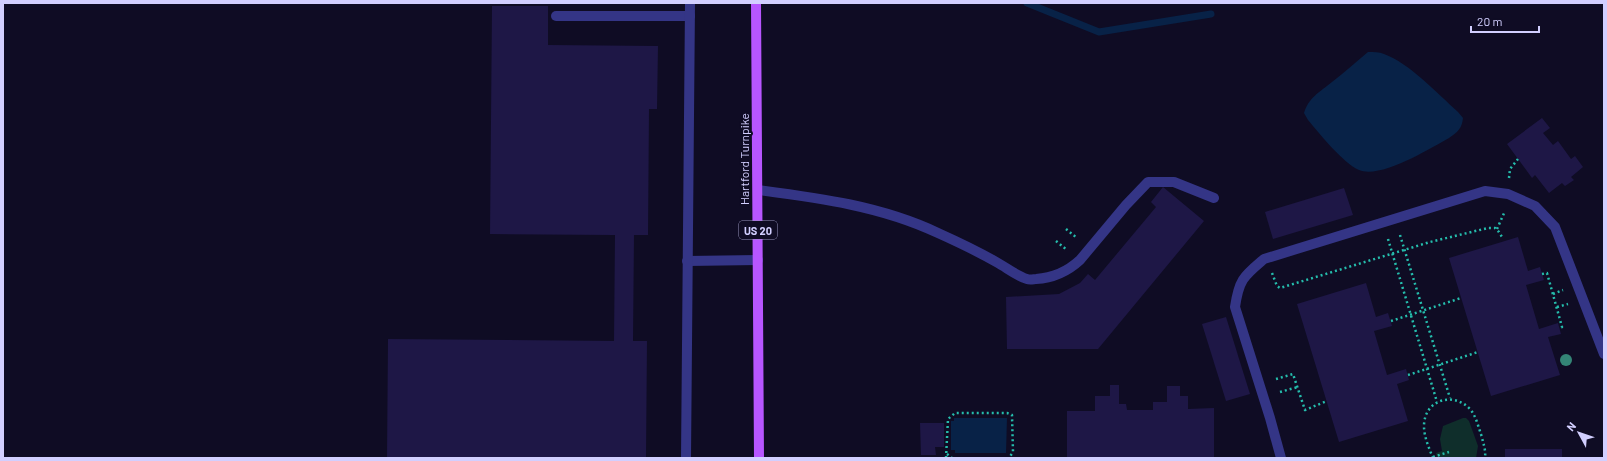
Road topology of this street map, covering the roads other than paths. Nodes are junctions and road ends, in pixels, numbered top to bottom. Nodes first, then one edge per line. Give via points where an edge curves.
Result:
1 (690, 3) edge
2 (756, 3) edge
3 (556, 16) dead end
4 (690, 16) junction
5 (758, 190) junction
6 (1214, 198) dead end
7 (758, 260) junction
8 (687, 262) junction
9 (1604, 354) edge
10 (686, 458) edge
11 (758, 458) edge
12 (1280, 458) edge

1 - 4 lane
2 - 5 main road, Hartford Turnpike / US 20
3 - 4 lane
4 - 8 lane
5 - 6 lane via 838,202 912,221 1028,279 1054,276 1073,266 1148,182 1174,182
5 - 7 main road, Hartford Turnpike / US 20
7 - 8 lane
7 - 11 main road, Hartford Turnpike / US 20
8 - 10 lane
9 - 12 lane via 1555,227 1535,206 1508,194 1485,191 1264,259 1244,276 1237,290 1235,307

